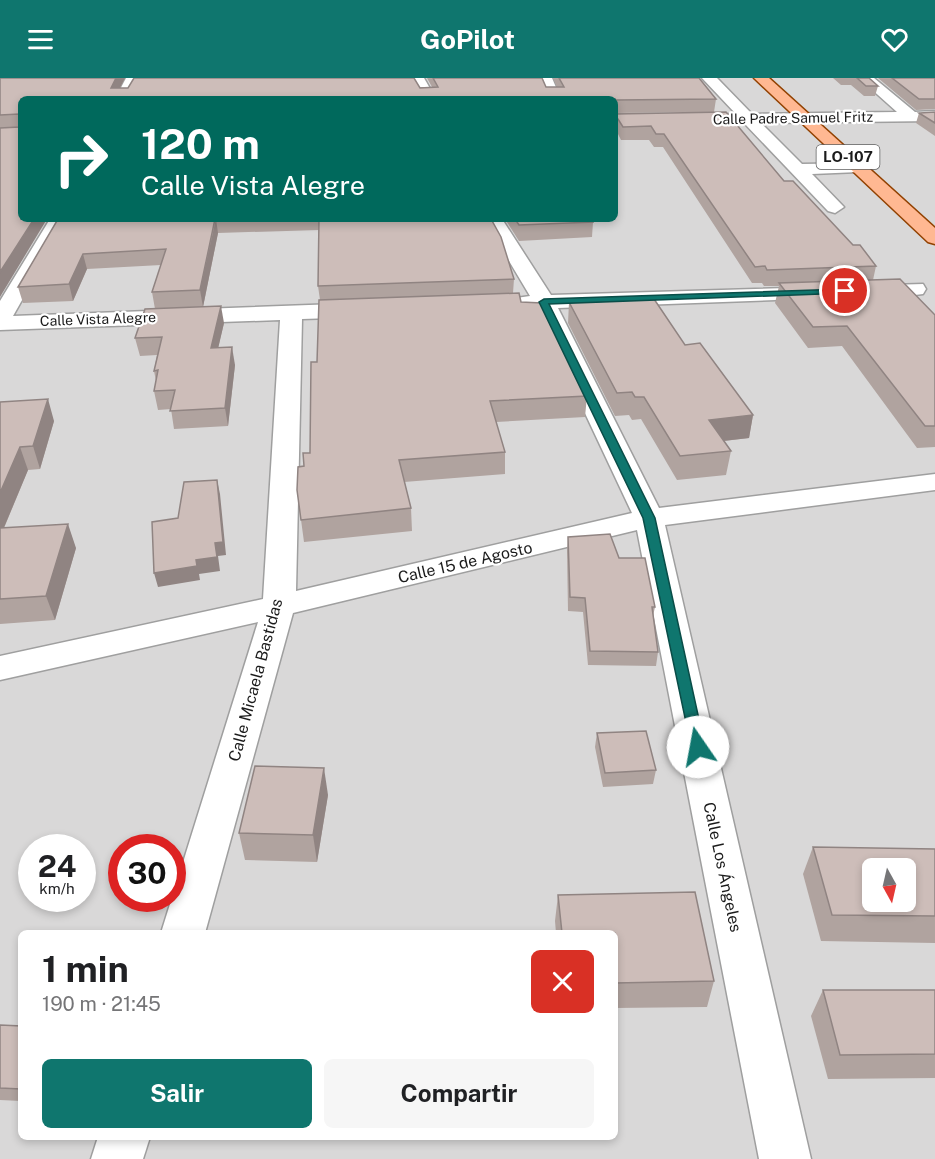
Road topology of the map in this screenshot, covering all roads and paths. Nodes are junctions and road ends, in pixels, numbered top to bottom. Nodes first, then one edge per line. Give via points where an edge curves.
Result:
1 (133, 78) edge
2 (417, 78) edge
3 (545, 78) edge
4 (709, 78) edge
5 (760, 78) edge
6 (866, 78) edge
7 (124, 96) edge
8 (427, 96) edge
9 (553, 96) edge
10 (910, 116) junction
11 (935, 116) edge
12 (805, 117) junction
13 (746, 118) junction
14 (618, 120) edge
15 (859, 167) junction
16 (797, 169) junction
17 (835, 207) dead end
18 (56, 222) edge
19 (495, 222) edge
20 (935, 238) edge
21 (915, 289) dead end
22 (544, 302) junction
23 (498, 304) edge
24 (383, 309) edge
25 (291, 313) junction
26 (0, 321) edge
27 (935, 482) edge
28 (649, 518) junction
29 (279, 606) junction
30 (0, 668) edge
31 (184, 930) edge
32 (123, 1140) edge
33 (117, 1159) edge
34 (785, 1159) edge

1 - 7 street
2 - 8 street
3 - 9 street
4 - 13 street
5 - 12 main road, LO-107
6 - 10 street
10 - 11 street, Calle Padre Samuel Fritz
10 - 12 street, Calle Padre Samuel Fritz
12 - 13 street, Calle Padre Samuel Fritz
12 - 15 main road, LO-107
13 - 14 street, Calle Padre Samuel Fritz
13 - 16 street
15 - 16 street
15 - 20 main road, LO-107
16 - 17 street
18 - 26 street
19 - 22 street, Calle Los Ángeles
21 - 22 street
22 - 23 street
22 - 28 street, Calle Los Ángeles
24 - 25 street, Calle Vista Alegre
25 - 26 street, Calle Vista Alegre
25 - 29 street, Calle Micaela Bastidas
27 - 28 street, Calle 15 de Agosto
28 - 29 street, Calle 15 de Agosto
28 - 34 street, Calle Los Ángeles
29 - 30 street, Calle 15 de Agosto
29 - 31 street, Calle Micaela Bastidas
32 - 33 street

